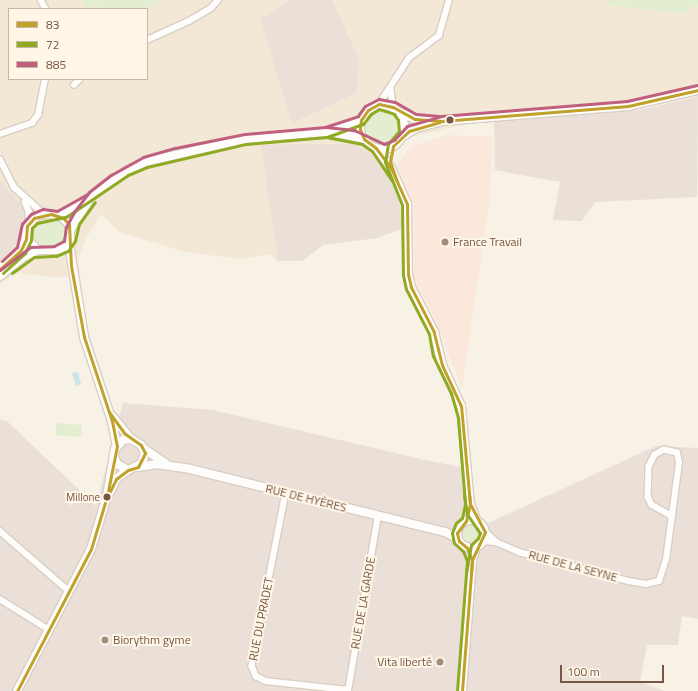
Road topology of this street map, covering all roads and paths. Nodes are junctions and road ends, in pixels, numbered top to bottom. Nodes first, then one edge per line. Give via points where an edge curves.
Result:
1 (218, 0) edge
2 (449, 0) edge
3 (148, 40) edge
4 (45, 80) edge
5 (79, 80) edge
6 (74, 85) dead end
7 (391, 86) junction
8 (698, 90) edge
9 (379, 104) junction
10 (393, 107) junction
11 (400, 114) junction
12 (361, 120) junction
13 (442, 121) junction
14 (326, 132) junction
15 (0, 134) edge
16 (403, 136) junction
17 (364, 139) junction
18 (393, 146) junction
19 (376, 148) junction
20 (0, 159) edge
21 (391, 168) junction
22 (93, 196) junction
23 (24, 198) junction
24 (44, 214) junction
25 (58, 216) junction
26 (29, 222) junction
27 (71, 229) junction
28 (26, 239) junction
29 (69, 244) junction
30 (38, 250) junction
31 (55, 251) junction
32 (71, 266) junction
33 (0, 269) edge
34 (0, 276) edge
35 (109, 412) junction
36 (131, 439) junction
37 (117, 446) junction
38 (143, 448) junction
39 (114, 456) junction
40 (168, 465) junction
41 (138, 467) junction
42 (128, 470) junction
43 (286, 493) junction
44 (107, 496) junction
45 (470, 504) junction
46 (378, 516) junction
47 (672, 516) junction
48 (466, 521) junction
49 (477, 522) junction
50 (458, 529) junction
51 (0, 531) edge
52 (445, 532) junction
53 (485, 532) junction
54 (457, 538) junction
55 (483, 541) junction
56 (496, 542) junction
57 (476, 547) junction
58 (467, 548) junction
59 (472, 560) junction
60 (69, 591) junction
61 (0, 599) edge
62 (48, 629) junction
63 (348, 690) edge
64 (17, 691) edge
65 (462, 691) edge

1 - 3 street via 210,9 189,21
2 - 7 street via 439,35 409,58
4 - 15 street via 38,115 32,123
5 - 6 street
7 - 9 street
7 - 10 street
8 - 13 street via 635,106
9 - 10 street
9 - 12 street via 368,110
10 - 11 street
11 - 13 street
11 - 16 street via 404,122
12 - 14 street
12 - 17 street via 360,130
13 - 16 street via 416,128
14 - 17 street
14 - 22 street via 245,139 176,153 130,169
16 - 18 street
17 - 19 street
18 - 19 street
18 - 21 street
19 - 21 street
20 - 23 street via 6,176
21 - 45 street via 407,204 407,262 411,287 434,332 438,354 461,406
22 - 25 street
22 - 27 street
23 - 24 street
23 - 26 street via 29,212
24 - 25 street
24 - 26 street
25 - 27 street via 66,221
26 - 28 street
27 - 29 street
28 - 30 street
28 - 33 street via 21,250
29 - 31 street
29 - 32 street
30 - 31 street
30 - 34 street via 22,258
31 - 32 street
32 - 35 street via 84,338
35 - 36 street
35 - 37 street
36 - 37 street via 123,440
36 - 38 street
37 - 39 street
38 - 40 street, RUE DE HYÈRES
38 - 41 street via 144,459
39 - 42 street via 117,464
39 - 44 street
40 - 41 street, RUE DE HYÈRES
40 - 43 street, RUE DE HYÈRES
41 - 42 street
42 - 44 street via 116,479
43 - 46 street, RUE DE HYÈRES
43 - 63 street, RUE DU PRADET via 252,666 256,676 266,681
44 - 60 street via 91,549
45 - 48 street
45 - 49 street
46 - 52 street, RUE DE HYÈRES
46 - 63 street, RUE DE LA GARDE
47 - 47 street via 679,458 677,453 664,450 658,452 651,461 647,485 649,501 661,512
47 - 56 street, RUE DE LA SEYNE via 662,575 659,581 653,584 629,581 519,552
48 - 49 street
48 - 50 street
49 - 53 street
50 - 52 street, RUE DE HYÈRES
50 - 54 street
51 - 60 street
52 - 54 street, RUE DE HYÈRES
53 - 55 street
53 - 56 street
54 - 58 street
55 - 56 street
55 - 57 street
57 - 58 street
57 - 59 street
58 - 59 street
59 - 65 street
60 - 62 street
61 - 62 street
62 - 64 street

